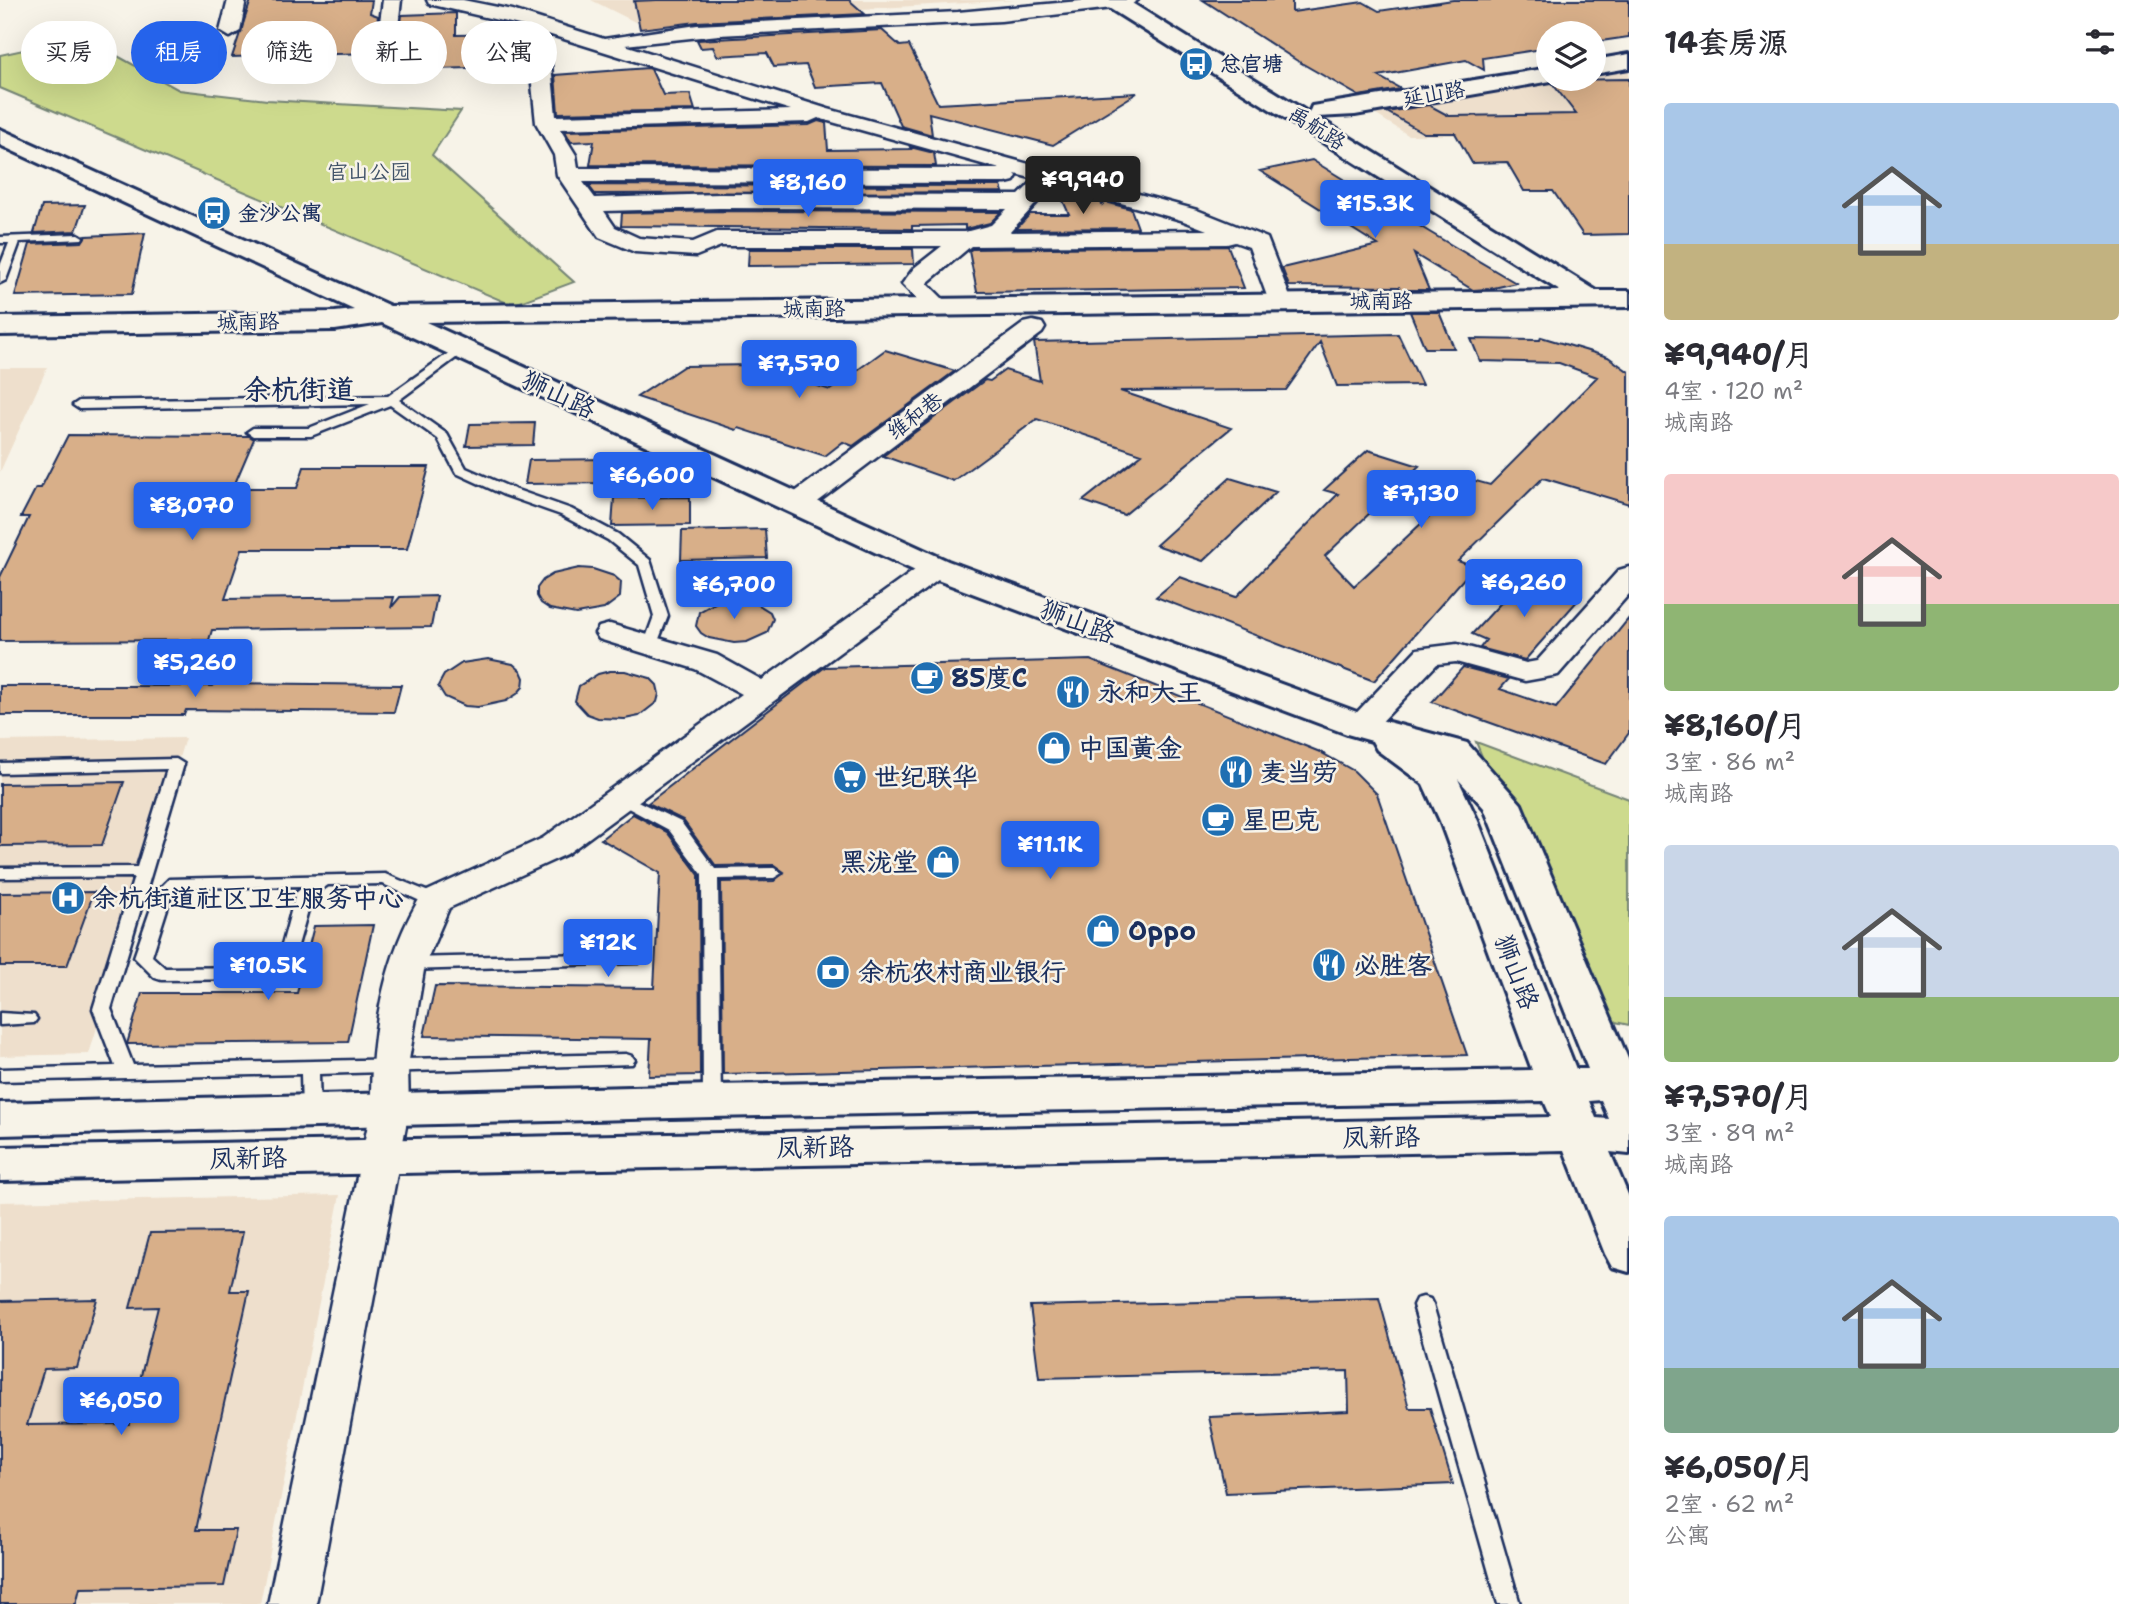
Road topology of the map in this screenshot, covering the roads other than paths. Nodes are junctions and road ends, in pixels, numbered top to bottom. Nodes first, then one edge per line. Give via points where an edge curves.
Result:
1 (237, 0) edge
2 (392, 0) edge
3 (436, 0) edge
4 (1142, 0) edge
5 (1119, 1) edge
6 (389, 21) edge
7 (528, 21) edge
8 (557, 30) edge
9 (230, 31) dead end
10 (605, 44) junction
11 (1629, 61) edge
12 (1606, 65) edge
13 (1536, 77) edge
14 (542, 84) edge
15 (734, 84) junction
16 (1320, 111) junction
17 (821, 113) junction
18 (722, 118) junction
19 (546, 123) junction
20 (0, 136) edge
21 (720, 160) junction
22 (568, 175) junction
23 (838, 175) junction
24 (1050, 176) junction
25 (719, 201) junction
26 (842, 201) junction
27 (1026, 202) junction
28 (588, 205) junction
29 (78, 237) dead end
30 (1243, 237) junction
31 (717, 239) junction
32 (841, 239) junction
33 (965, 239) junction
34 (0, 240) edge
35 (16, 240) junction
36 (0, 280) edge
37 (1593, 300) junction
38 (1280, 302) junction
39 (926, 308) junction
40 (1627, 310) edge
41 (387, 314) junction
42 (0, 326) edge
43 (1033, 328) junction
44 (0, 340) edge
45 (448, 343) junction
46 (391, 400) junction
47 (79, 405) dead end
48 (253, 432) dead end
49 (797, 504) junction
50 (936, 568) junction
51 (1629, 576) edge
52 (610, 634) dead end
53 (650, 646) junction
54 (765, 694) junction
55 (1360, 726) junction
56 (0, 768) edge
57 (621, 798) junction
58 (144, 872) junction
59 (0, 873) edge
60 (774, 873) dead end
61 (710, 874) junction
62 (325, 880) junction
63 (435, 901) junction
64 (633, 959) dead end
65 (407, 964) junction
66 (0, 1019) edge
67 (28, 1019) dead end
68 (626, 1060) dead end
69 (389, 1066) junction
70 (310, 1068) junction
71 (126, 1072) junction
72 (0, 1075) edge
73 (1560, 1085) junction
74 (1624, 1094) edge
75 (712, 1101) junction
76 (390, 1110) junction
77 (311, 1111) junction
78 (0, 1119) edge
79 (1580, 1133) junction
80 (1629, 1137) edge
81 (381, 1155) junction
82 (0, 1164) edge
83 (1629, 1254) edge
84 (1423, 1305) dead end
85 (292, 1604) edge
86 (1508, 1604) edge

1 - 9 street
2 - 6 street
3 - 7 street
4 - 16 main road, 禹航路
5 - 10 street via 1038,13 664,33
5 - 37 main road, 禹航路
8 - 10 street
10 - 15 street
11 - 12 main road
13 - 16 main road, 延山路
14 - 19 street
15 - 17 street
15 - 18 street via 723,90
16 - 40 main road, 禹航路
17 - 18 street
17 - 24 street
18 - 19 street
18 - 21 street
19 - 22 street via 565,155
20 - 41 main road, 狮山路
21 - 22 street
21 - 23 street
21 - 25 street
22 - 28 street
23 - 24 street
23 - 26 street
24 - 27 street
24 - 30 street via 1189,215
25 - 26 street
25 - 28 street
25 - 31 street
26 - 27 street
26 - 32 street
27 - 33 street via 999,230
28 - 31 street via 607,232 635,245 696,249
29 - 35 lane
30 - 33 street
30 - 38 street via 1259,243
31 - 32 street
32 - 33 street
33 - 39 street via 914,284 932,300
34 - 35 lane
35 - 36 lane
37 - 38 main road, 城南路
37 - 40 main road, 城南路
38 - 39 main road, 城南路
39 - 41 main road, 城南路
40 - 43 main road, 城南路
41 - 42 main road, 城南路 via 335,321
41 - 45 main road, 狮山路
43 - 45 main road, 城南路
43 - 49 street, 维和巷
44 - 45 main road, 城南路 via 347,334
45 - 46 lane
45 - 49 main road, 狮山路
46 - 47 lane
46 - 48 lane via 311,432
46 - 53 lane via 443,437 461,470 566,512 613,537 645,564 661,616
49 - 50 main road, 狮山路
50 - 54 street
50 - 55 main road, 狮山路
51 - 55 street via 1547,668 1525,673 1457,653 1427,655
52 - 53 street
53 - 54 street via 706,663
54 - 57 street
55 - 73 main road, 狮山路 via 1401,748 1438,778 1459,821
55 - 74 main road, 狮山路 via 1454,751 1502,804
56 - 58 lane via 176,764
57 - 61 lane via 675,826
57 - 63 street via 555,846
58 - 59 lane
58 - 71 lane via 102,1009
60 - 61 lane
61 - 75 lane
62 - 62 lane via 175,883 165,891 143,957 161,974 266,973 287,959 304,893
62 - 63 lane via 385,879
63 - 65 street
64 - 65 lane
65 - 69 street
66 - 67 lane
68 - 69 lane
69 - 70 lane
69 - 76 street
70 - 71 lane
70 - 77 lane
71 - 72 lane
73 - 74 main road, 凤新路
73 - 75 main road, 凤新路
73 - 79 main road, 狮山路
75 - 76 main road, 凤新路
76 - 77 main road, 凤新路
76 - 81 street
77 - 78 main road, 凤新路
79 - 80 main road, 凤新路
79 - 81 main road, 凤新路
79 - 83 main road, 狮山路
81 - 82 main road, 凤新路
81 - 85 street
84 - 86 lane

